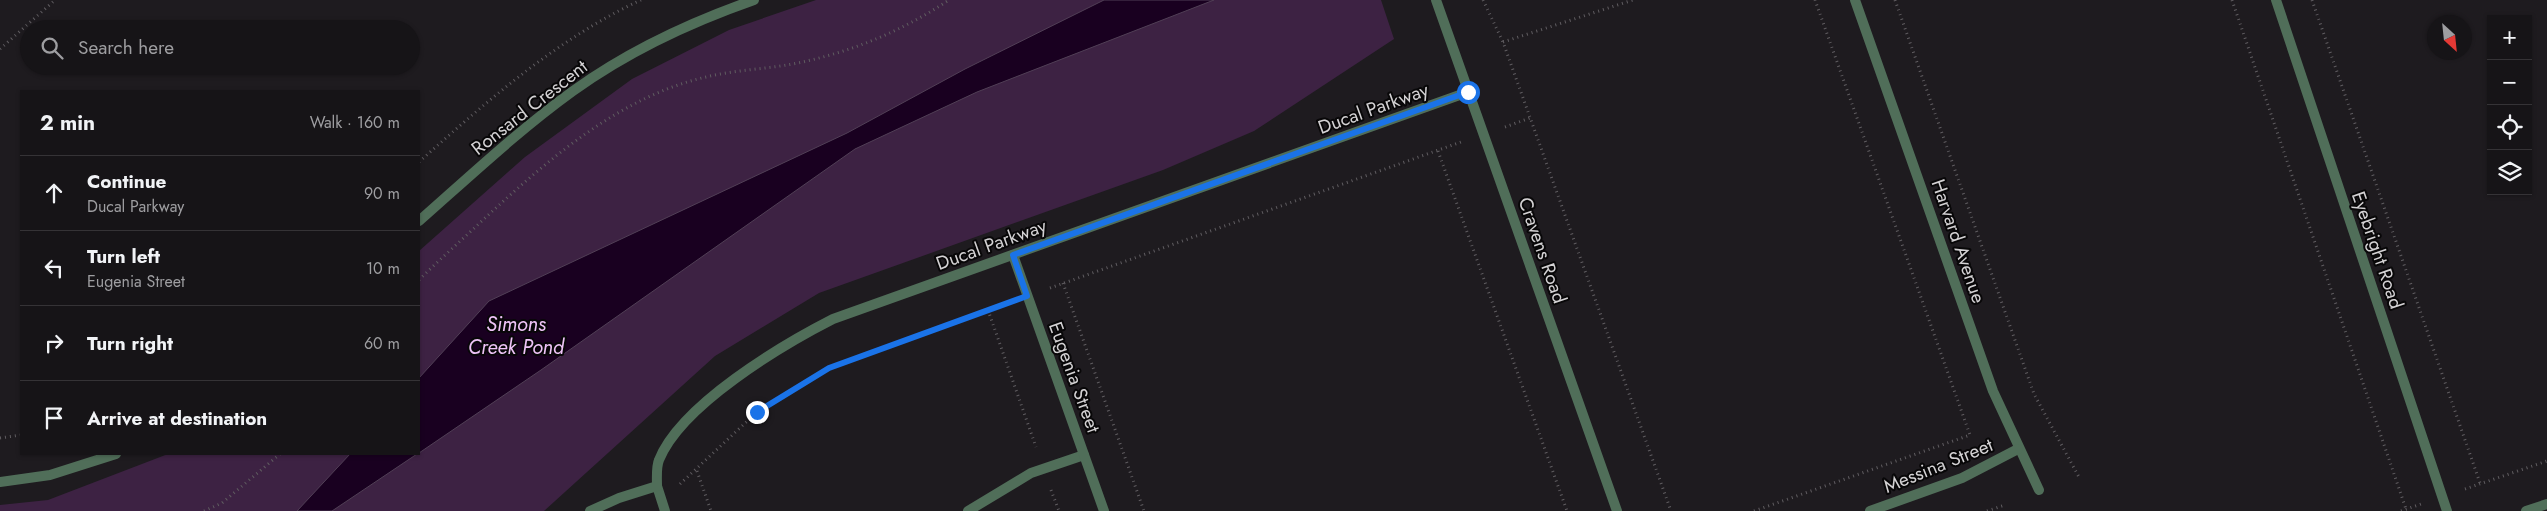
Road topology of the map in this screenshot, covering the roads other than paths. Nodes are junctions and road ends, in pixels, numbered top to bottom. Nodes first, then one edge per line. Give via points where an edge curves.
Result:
1 (754, 0) edge
2 (1436, 0) edge
3 (1855, 0) edge
4 (2276, 0) edge
5 (1468, 92) junction
6 (420, 220) edge
7 (1013, 255) junction
8 (2018, 449) junction
9 (113, 455) edge
10 (1084, 455) junction
11 (0, 482) edge
12 (657, 486) junction
13 (2039, 490) dead end
14 (2547, 504) edge
15 (590, 511) edge
16 (665, 511) edge
17 (968, 511) edge
18 (1104, 511) edge
19 (1617, 511) edge
20 (1870, 511) edge
21 (2447, 511) edge
22 (2526, 511) edge

1 - 6 street, Ronsard Crescent via 724,10 646,46 574,90
2 - 5 street, Cravens Road
3 - 8 street, Harvard Avenue via 1993,391
4 - 21 street, Eyebright Road
5 - 7 street, Ducal Parkway
5 - 19 street, Cravens Road
7 - 10 street, Eugenia Street
7 - 12 street, Ducal Parkway via 833,319 795,338 742,372 669,440 658,461
8 - 13 street, Harvard Avenue
8 - 20 street, Messina Street via 1962,478
9 - 11 street via 50,475
10 - 17 street via 1043,468
10 - 18 street, Eugenia Street
12 - 15 street
12 - 16 street, Ducal Parkway
14 - 22 street

